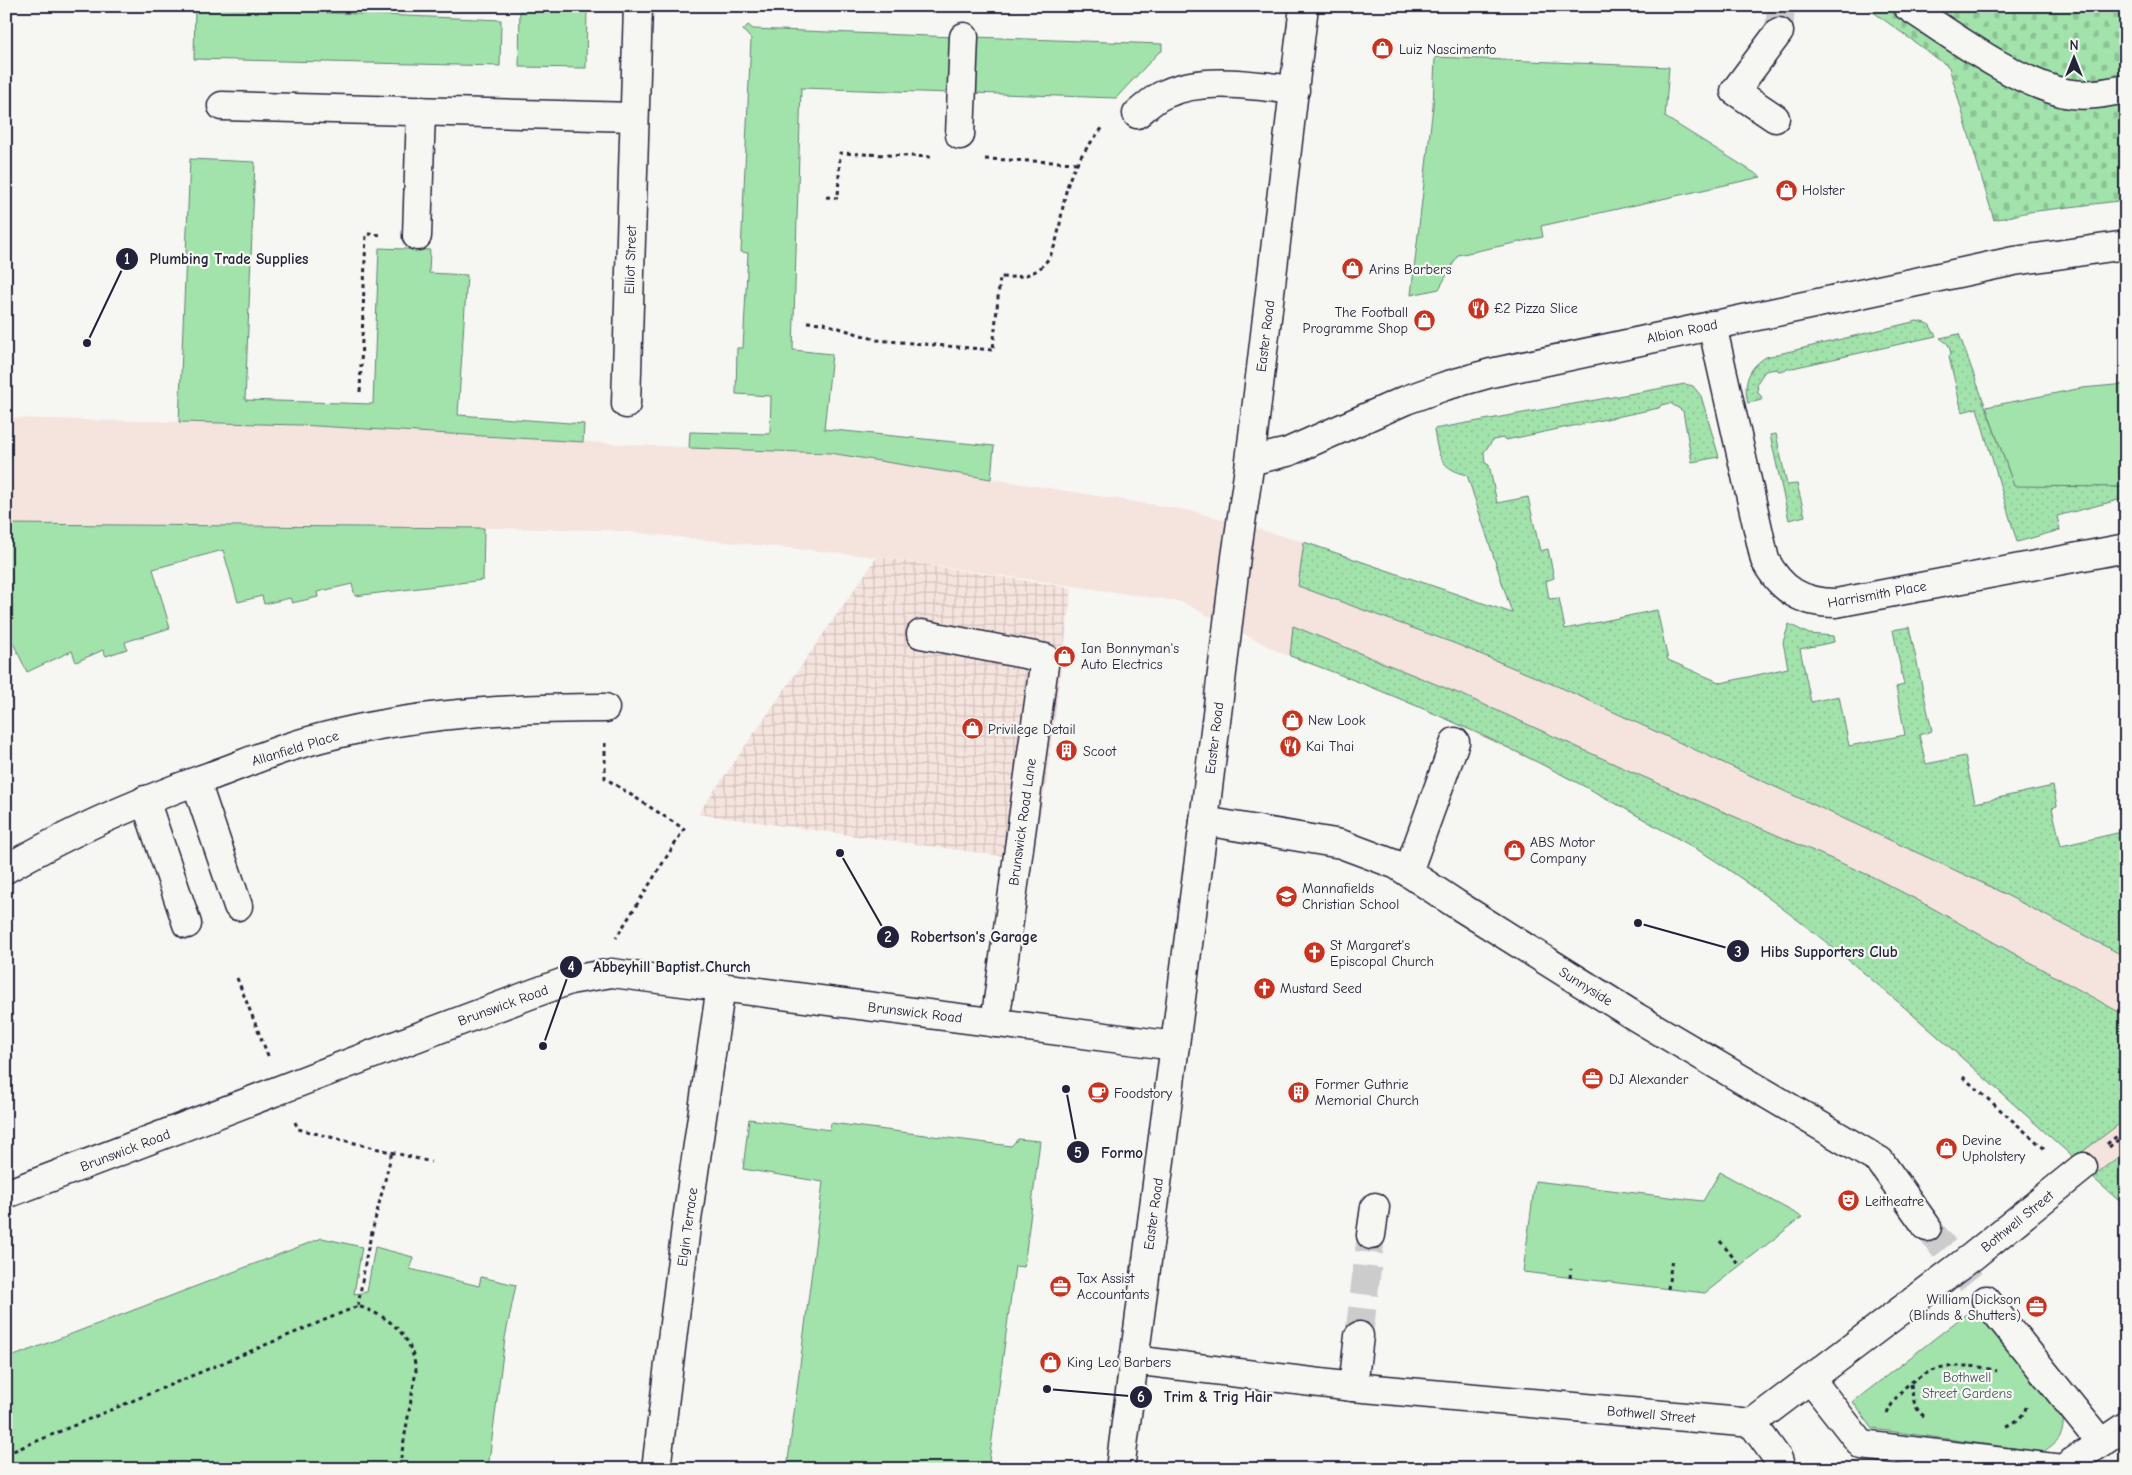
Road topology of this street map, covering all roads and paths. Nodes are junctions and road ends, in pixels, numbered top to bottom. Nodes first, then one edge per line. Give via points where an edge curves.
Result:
1 (638, 6) edge
2 (1304, 6) edge
3 (1907, 6) edge
4 (1779, 32) tunnel mouth
5 (964, 37) dead end
6 (2126, 89) edge
7 (1295, 90) junction
8 (222, 106) dead end
9 (421, 111) junction
10 (1137, 114) dead end
11 (634, 117) junction
12 (1775, 118) dead end
13 (1107, 123) dead end
14 (960, 135) dead end
15 (417, 236) joint
16 (2126, 245) edge
17 (807, 322) dead end
18 (1712, 325) junction
19 (360, 392) dead end
20 (626, 404) dead end
21 (1250, 461) junction
22 (2126, 548) edge
23 (921, 634) dead end
24 (605, 708) dead end
25 (1455, 742) dead end
26 (605, 778) dead end
27 (196, 782) junction
28 (145, 800) junction
29 (1204, 821) junction
30 (6, 869) edge
31 (1408, 872) junction
32 (238, 906) dead end
33 (188, 924) dead end
34 (593, 974) junction
35 (237, 978) dead end
36 (721, 986) junction
37 (995, 1022) junction
38 (1175, 1046) junction
39 (1963, 1077) dead end
40 (283, 1090) junction
41 (2126, 1129) edge
42 (2102, 1148) dead end
43 (392, 1152) junction
44 (2050, 1154) dead end
45 (431, 1162) dead end
46 (2083, 1167) dead end
47 (6, 1194) edge
48 (1375, 1207) dead end
49 (1927, 1227) tunnel mouth
50 (1371, 1235) tunnel mouth
51 (1720, 1241) dead end
52 (1672, 1258) dead end
53 (1740, 1266) dead end
54 (1571, 1269) dead end
55 (1570, 1278) dead end
56 (1668, 1289) dead end
57 (1986, 1300) tunnel mouth
58 (358, 1306) junction
59 (1358, 1336) tunnel mouth
60 (1133, 1360) junction
61 (2003, 1373) dead end
62 (1811, 1380) junction
63 (1352, 1387) junction
64 (2028, 1400) dead end
65 (1930, 1420) dead end
66 (1752, 1423) junction
67 (2126, 1426) edge
68 (1999, 1428) dead end
69 (2101, 1443) junction
70 (6, 1454) edge
71 (399, 1469) edge
72 (656, 1469) edge
73 (1120, 1469) edge
74 (1781, 1469) edge

1 - 11 street, Elliot Street
2 - 7 street, Easter Road
3 - 6 street via 1984,55 2046,86 2065,93 2086,95
4 - 12 street via 1734,91
5 - 14 street
7 - 10 street via 1196,86 1166,93
7 - 21 street, Easter Road
8 - 9 street
9 - 11 street
9 - 15 street
11 - 20 street, Elliot Street
13 - 17 path via 1085,149 1070,178 1050,258 1042,269 1025,276 1000,278 993,350 877,340 823,323
15 - 19 path via 366,234
16 - 18 street, Albion Road via 2014,262
18 - 21 street, Albion Road via 1445,386 1300,448
18 - 22 street, Harrismith Place via 1765,560 1779,582 1795,595 1821,603 1836,603
21 - 29 street, Easter Road
23 - 37 street, Brunswick Road Lane via 1045,658
24 - 27 street, Allanfield Place via 500,709 405,720 283,749
25 - 31 street
26 - 34 path via 684,829
27 - 28 street, Allanfield Place
27 - 32 street
28 - 30 street, Allanfield Place via 66,836
28 - 33 street
29 - 31 street, Sunnyside via 1341,844
29 - 38 street, Easter Road
31 - 49 street, Sunnyside via 1636,1017 1880,1161
34 - 36 street, Brunswick Road via 612,973
34 - 40 street, Brunswick Road via 378,1050
35 - 40 path
36 - 37 street, Brunswick Road
36 - 72 street, Elgin Terrace via 686,1227
37 - 38 street, Brunswick Road
38 - 60 street, Easter Road
39 - 44 path
40 - 43 path via 298,1129
40 - 47 street, Brunswick Road
41 - 42 path
43 - 45 path
43 - 58 path via 367,1252
46 - 62 street, Bothwell Street
48 - 50 street
51 - 53 path
52 - 56 path
54 - 55 path
57 - 69 street
58 - 70 path
58 - 71 path via 379,1314 397,1327 408,1341 415,1361
59 - 63 street
60 - 63 street, Bothwell Street
60 - 73 street, Easter Road
61 - 65 path via 1960,1365 1927,1371 1911,1384 1918,1411
62 - 66 street, Bothwell Street
62 - 69 street via 1862,1445 2062,1469
63 - 66 street, Bothwell Street
64 - 68 path via 2024,1413 2012,1424
66 - 74 street via 1778,1459
67 - 69 street

